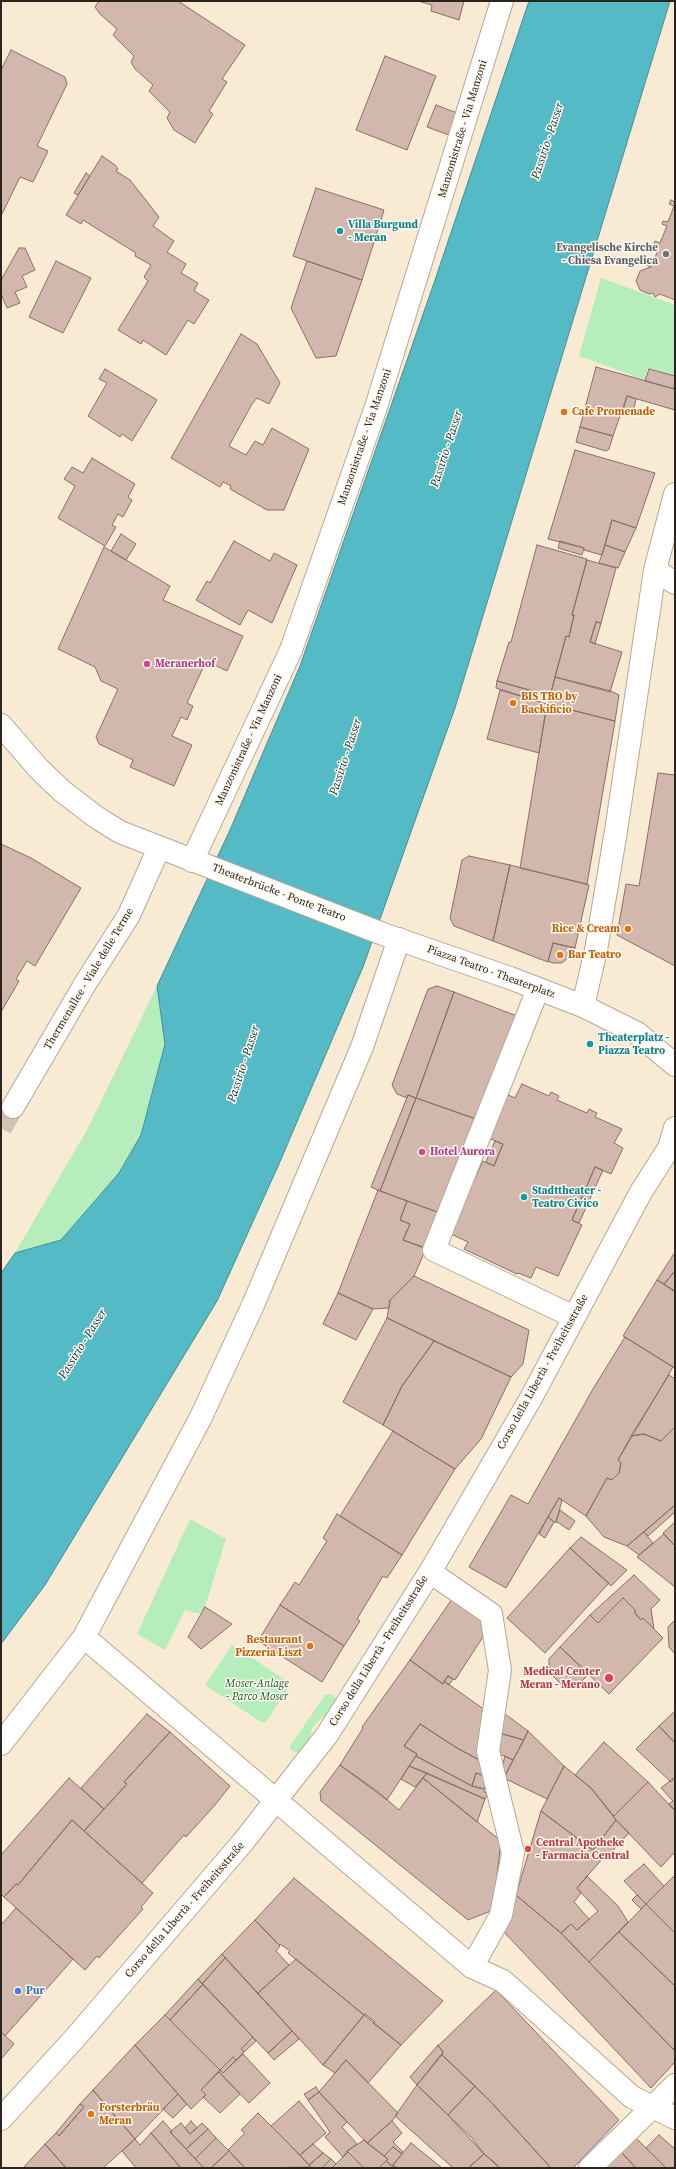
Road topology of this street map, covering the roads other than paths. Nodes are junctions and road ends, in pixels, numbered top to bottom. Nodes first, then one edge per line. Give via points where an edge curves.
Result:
1 (502, 1) edge
2 (675, 494) edge
3 (655, 570) junction
4 (675, 583) edge
5 (1, 725) edge
6 (159, 848) junction
7 (200, 863) junction
8 (391, 936) junction
9 (538, 988) junction
10 (583, 1006) junction
11 (675, 1065) edge
12 (13, 1107) tunnel mouth
13 (675, 1128) edge
14 (574, 1317) junction
15 (430, 1572) junction
16 (84, 1637) junction
17 (1, 1744) edge
18 (275, 1801) junction
19 (472, 1967) junction
20 (675, 2085) edge
21 (653, 2107) junction
22 (675, 2118) edge
23 (1, 2119) edge
24 (590, 2168) edge

1 - 7 street, Manzonistraße - Via Manzoni via 376,408 291,650
2 - 3 street
3 - 4 street
3 - 10 street via 600,929
5 - 6 street, Theaterbrücke - Ponte Teatro via 39,769 68,796 120,832
6 - 7 street, Theaterbrücke - Ponte Teatro
6 - 12 street, Thermenallee - Viale delle Terme via 129,915
7 - 8 street, Theaterbrücke - Ponte Teatro
8 - 9 street, Piazza Teatro - Theaterplatz
8 - 16 street via 362,1047 253,1306 201,1417
9 - 10 street, Piazza Teatro - Theaterplatz
9 - 14 street via 434,1250
10 - 11 street via 637,1033
13 - 14 street, Corso della Libertà - Freiheitsstraße via 669,1148 641,1192
14 - 15 street, Corso della Libertà - Freiheitsstraße via 531,1398
15 - 18 street, Corso della Libertà - Freiheitsstraße via 327,1735
15 - 19 street via 491,1614 500,1670 488,1751 513,1854 501,1915
16 - 17 street
16 - 18 street
18 - 19 street
18 - 23 street, Corso della Libertà - Freiheitsstraße via 80,2032
19 - 21 street via 503,1981 632,2097
20 - 21 street
21 - 22 street
21 - 24 street

